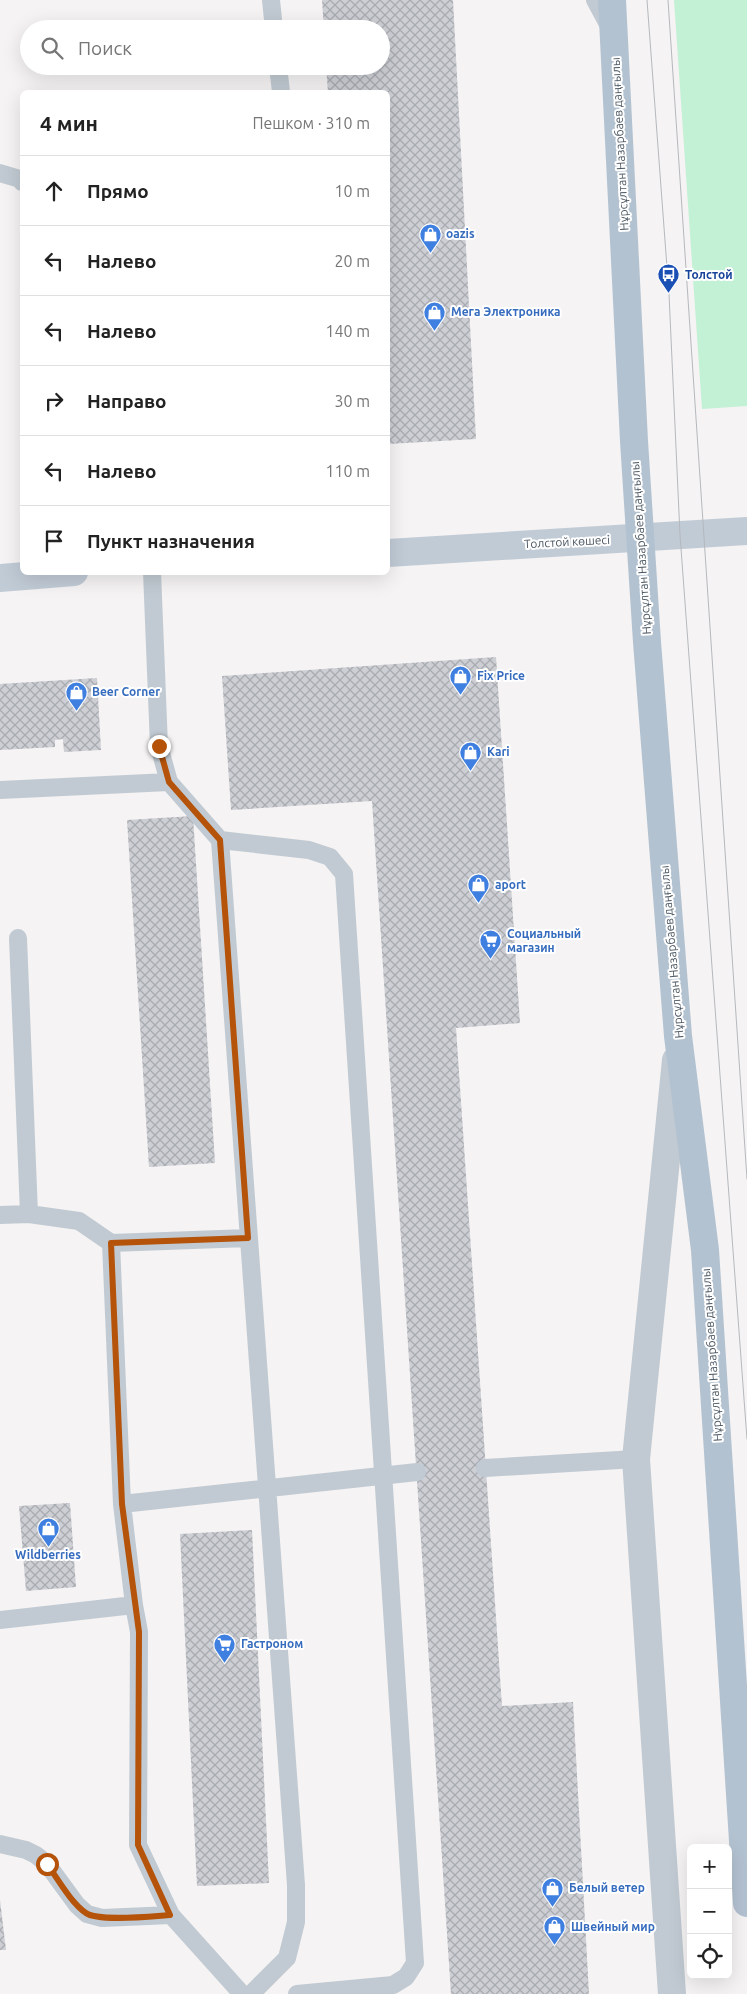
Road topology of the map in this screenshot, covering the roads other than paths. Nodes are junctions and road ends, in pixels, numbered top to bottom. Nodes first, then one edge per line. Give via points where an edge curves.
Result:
1 (271, 0) edge
2 (596, 0) edge
3 (612, 0) edge
4 (273, 20) edge
5 (614, 37) junction
6 (279, 75) edge
7 (281, 90) edge
8 (0, 173) edge
9 (20, 179) edge
10 (747, 531) edge
11 (640, 538) junction
12 (390, 553) edge
13 (37, 575) edge
14 (152, 575) edge
15 (0, 578) edge
16 (169, 782) junction
17 (0, 790) edge
18 (220, 840) junction
19 (18, 938) dead end
20 (678, 1036) junction
21 (29, 1214) junction
22 (0, 1215) edge
23 (248, 1238) junction
24 (111, 1243) junction
25 (636, 1459) junction
26 (485, 1468) dead end
27 (417, 1472) dead end
28 (384, 1477) junction
29 (268, 1488) junction
30 (122, 1504) junction
31 (134, 1605) junction
32 (0, 1620) edge
33 (0, 1844) edge
34 (747, 1903) edge
35 (170, 1915) junction
36 (242, 1994) edge
37 (251, 1994) edge
38 (297, 1994) edge
39 (672, 1994) edge

1 - 4 lane
2 - 5 lane
3 - 5 main road, Нұрсұлтан Назарбаев даңғылы
5 - 11 main road, Нұрсұлтан Назарбаев даңғылы
6 - 7 lane
8 - 9 lane
10 - 11 main road, Толстой көшесі
11 - 12 main road, Толстой көшесі
11 - 20 main road, Нұрсұлтан Назарбаев даңғылы
13 - 15 main road
14 - 16 lane via 159,746
16 - 17 lane
16 - 18 lane
18 - 23 lane
18 - 28 lane via 308,850 330,856 344,874
19 - 21 lane
20 - 25 street
20 - 34 main road, Нұрсұлтан Назарбаев даңғылы via 706,1250
21 - 22 lane
21 - 24 lane via 79,1221
23 - 24 lane
23 - 29 lane
24 - 30 lane
25 - 26 lane
25 - 39 street
27 - 28 lane
28 - 29 lane
28 - 38 lane via 415,1963 406,1977 393,1985
29 - 30 lane
29 - 37 lane via 296,1922 287,1958
30 - 31 lane
31 - 32 lane
31 - 35 lane via 139,1632 138,1845
33 - 35 lane via 36,1855 87,1914 102,1918
35 - 36 lane

